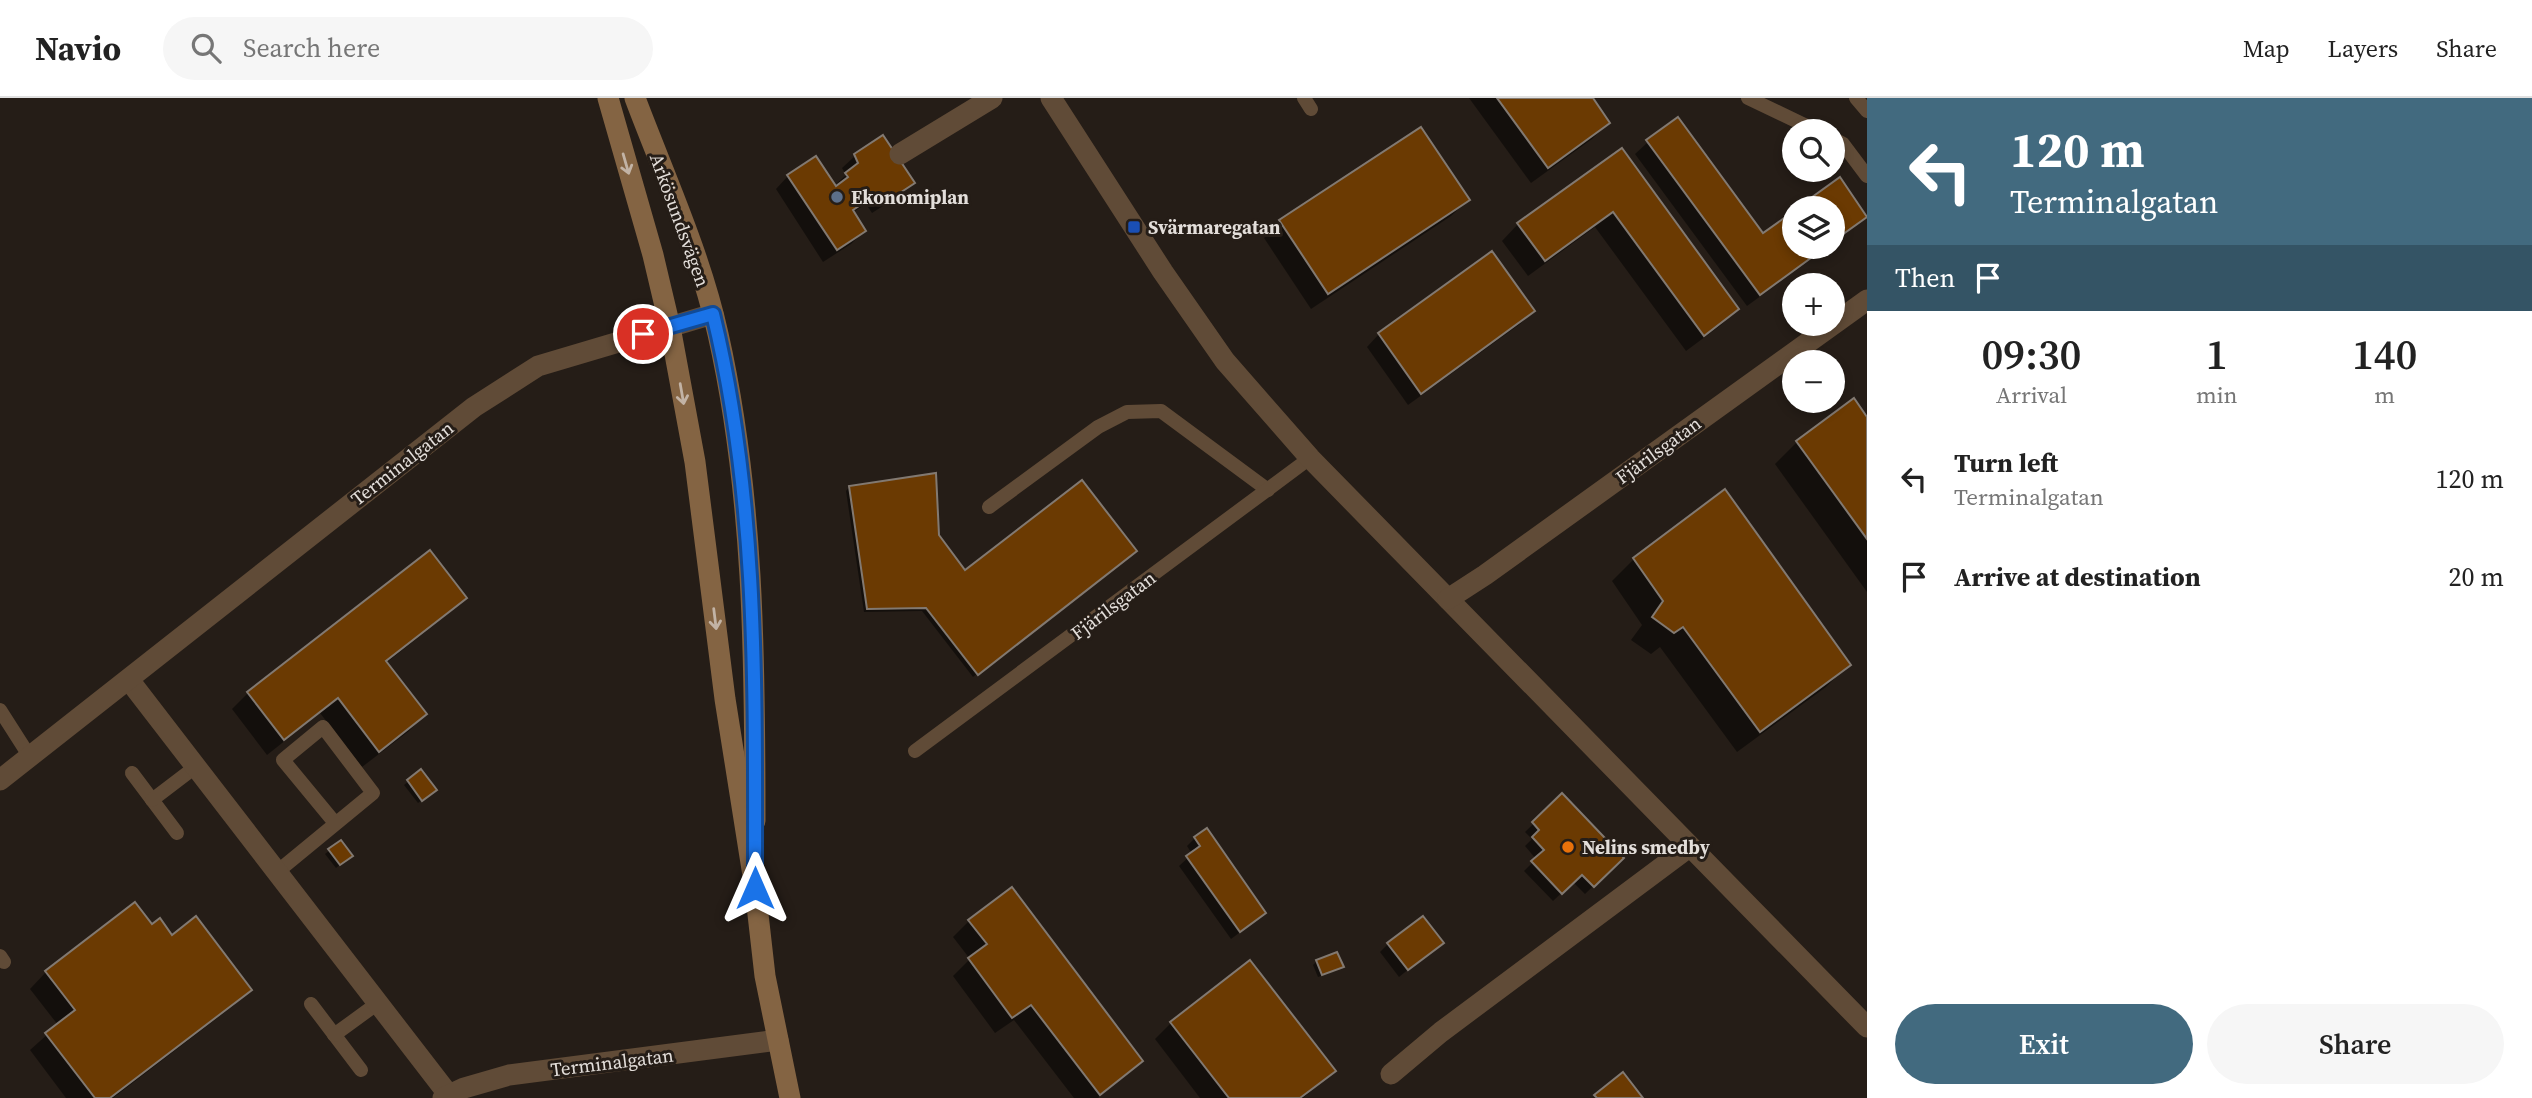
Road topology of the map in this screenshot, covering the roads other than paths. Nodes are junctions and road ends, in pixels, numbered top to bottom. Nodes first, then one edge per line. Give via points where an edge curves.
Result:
1 (608, 98) edge
2 (635, 98) edge
3 (992, 98) edge
4 (1051, 98) edge
5 (1748, 98) edge
6 (1856, 98) edge
7 (1867, 111) edge
8 (1792, 119) edge
9 (1845, 147) edge
10 (900, 154) dead end
11 (1867, 176) edge
12 (1867, 300) edge
13 (713, 314) junction
14 (670, 327) junction
15 (1310, 458) junction
16 (1268, 490) junction
17 (989, 507) dead end
18 (1448, 599) junction
19 (129, 680) junction
20 (0, 710) edge
21 (915, 751) dead end
22 (30, 757) junction
23 (194, 768) junction
24 (132, 773) dead end
25 (0, 780) edge
26 (152, 800) junction
27 (335, 823) junction
28 (177, 833) dead end
29 (1689, 847) junction
30 (277, 872) junction
31 (755, 888) junction
32 (377, 1003) junction
33 (311, 1004) dead end
34 (1867, 1027) edge
35 (334, 1035) junction
36 (778, 1040) junction
37 (361, 1070) dead end
38 (1391, 1074) dead end
39 (446, 1096) edge
40 (790, 1098) edge

1 -> 14 main road, Arkösundsvägen
2 - 13 main road, Arkösundsvägen
3 - 10 street
4 - 15 street via 1225,361
5 - 8 lane
6 - 7 lane
9 - 11 lane
12 - 18 street, Fjärilsgatan
13 - 14 street, Terminalgatan
13 - 31 main road, Arkösundsvägen via 734,419 750,546
14 - 19 street, Terminalgatan via 538,366 474,407
14 -> 31 main road, Arkösundsvägen via 695,462
15 - 16 lane, Fjärilsgatan
15 - 18 street
16 - 17 lane via 1161,411 1127,412 1098,427
16 - 21 lane, Fjärilsgatan
18 - 29 street
19 - 22 street, Terminalgatan
19 - 23 street, Terminalgatan
20 - 22 lane
22 - 25 street, Terminalgatan
23 - 26 lane
23 - 30 street, Terminalgatan
24 - 26 lane
26 - 28 lane
27 - 27 lane via 373,793 323,727 283,760
27 - 30 lane
29 - 34 street
29 - 38 street
30 - 32 street, Terminalgatan
31 - 36 main road, Arkösundsvägen
32 - 35 lane
32 - 39 street, Terminalgatan
33 - 35 lane
35 - 37 lane
36 - 39 street, Terminalgatan via 509,1075
36 - 40 main road, Arkösundsvägen

